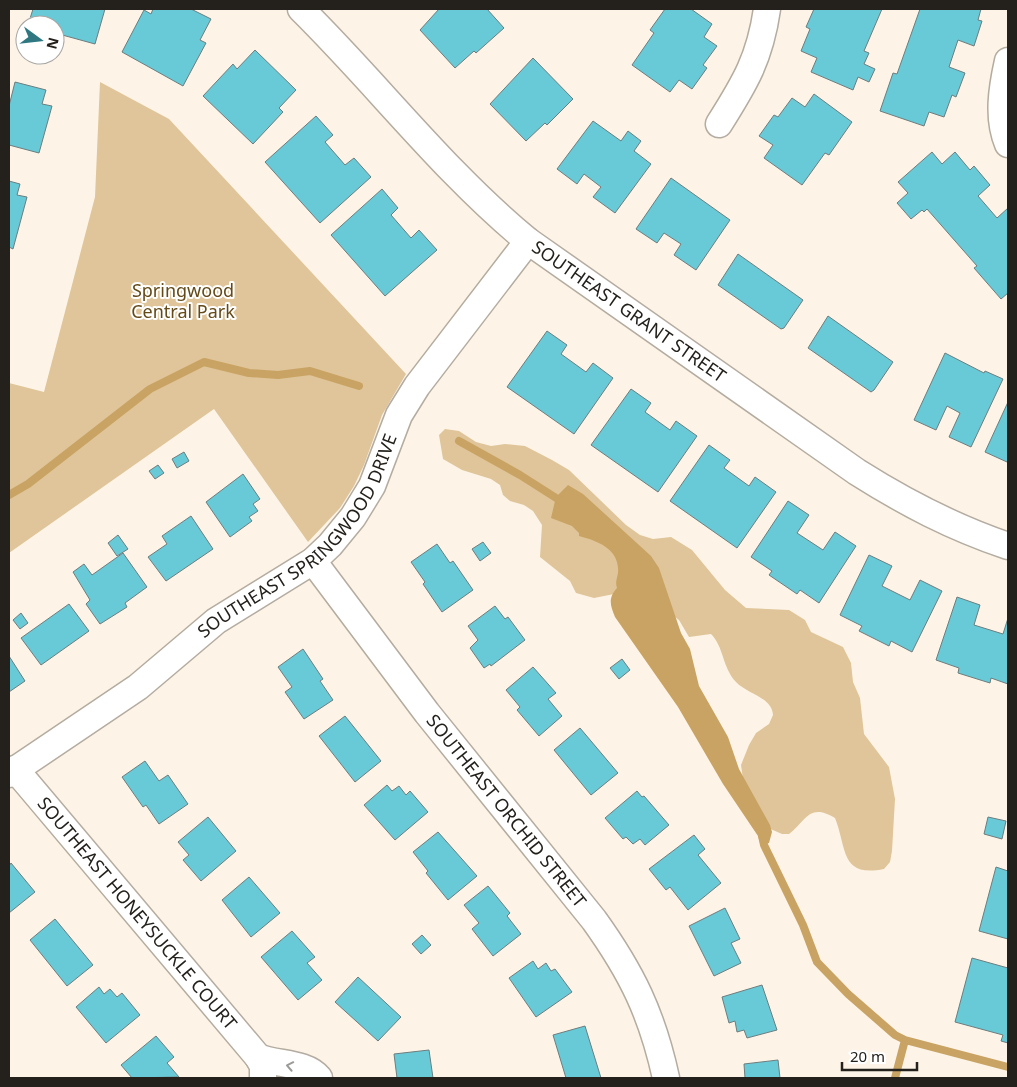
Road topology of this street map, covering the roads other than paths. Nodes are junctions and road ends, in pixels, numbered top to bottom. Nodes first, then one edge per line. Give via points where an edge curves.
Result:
1 (301, 9) edge
2 (767, 9) edge
3 (1008, 61) edge
4 (719, 124) dead end
5 (1008, 144) edge
6 (528, 241) junction
7 (1008, 546) edge
8 (313, 561) junction
9 (12, 772) edge
10 (261, 1067) edge
11 (319, 1078) edge
12 (666, 1078) edge

1 - 6 street, SOUTHEAST GRANT STREET via 450,170
2 - 4 street via 753,67
3 - 5 street via 1002,98 1002,118
6 - 7 street, SOUTHEAST GRANT STREET via 856,472 909,505 965,532
6 - 8 street, SOUTHEAST SPRINGWOOD DRIVE via 420,382 399,414 372,486 362,503 341,532
8 - 9 street, SOUTHEAST SPRINGWOOD DRIVE via 216,621 138,688
8 - 12 street, SOUTHEAST ORCHID STREET via 427,713 620,956 642,997 658,1040
9 - 10 street, SOUTHEAST HONEYSUCKLE COURT
11 -> 10 street, SOUTHEAST HONEYSUCKLE COURT via 305,1069 269,1061

